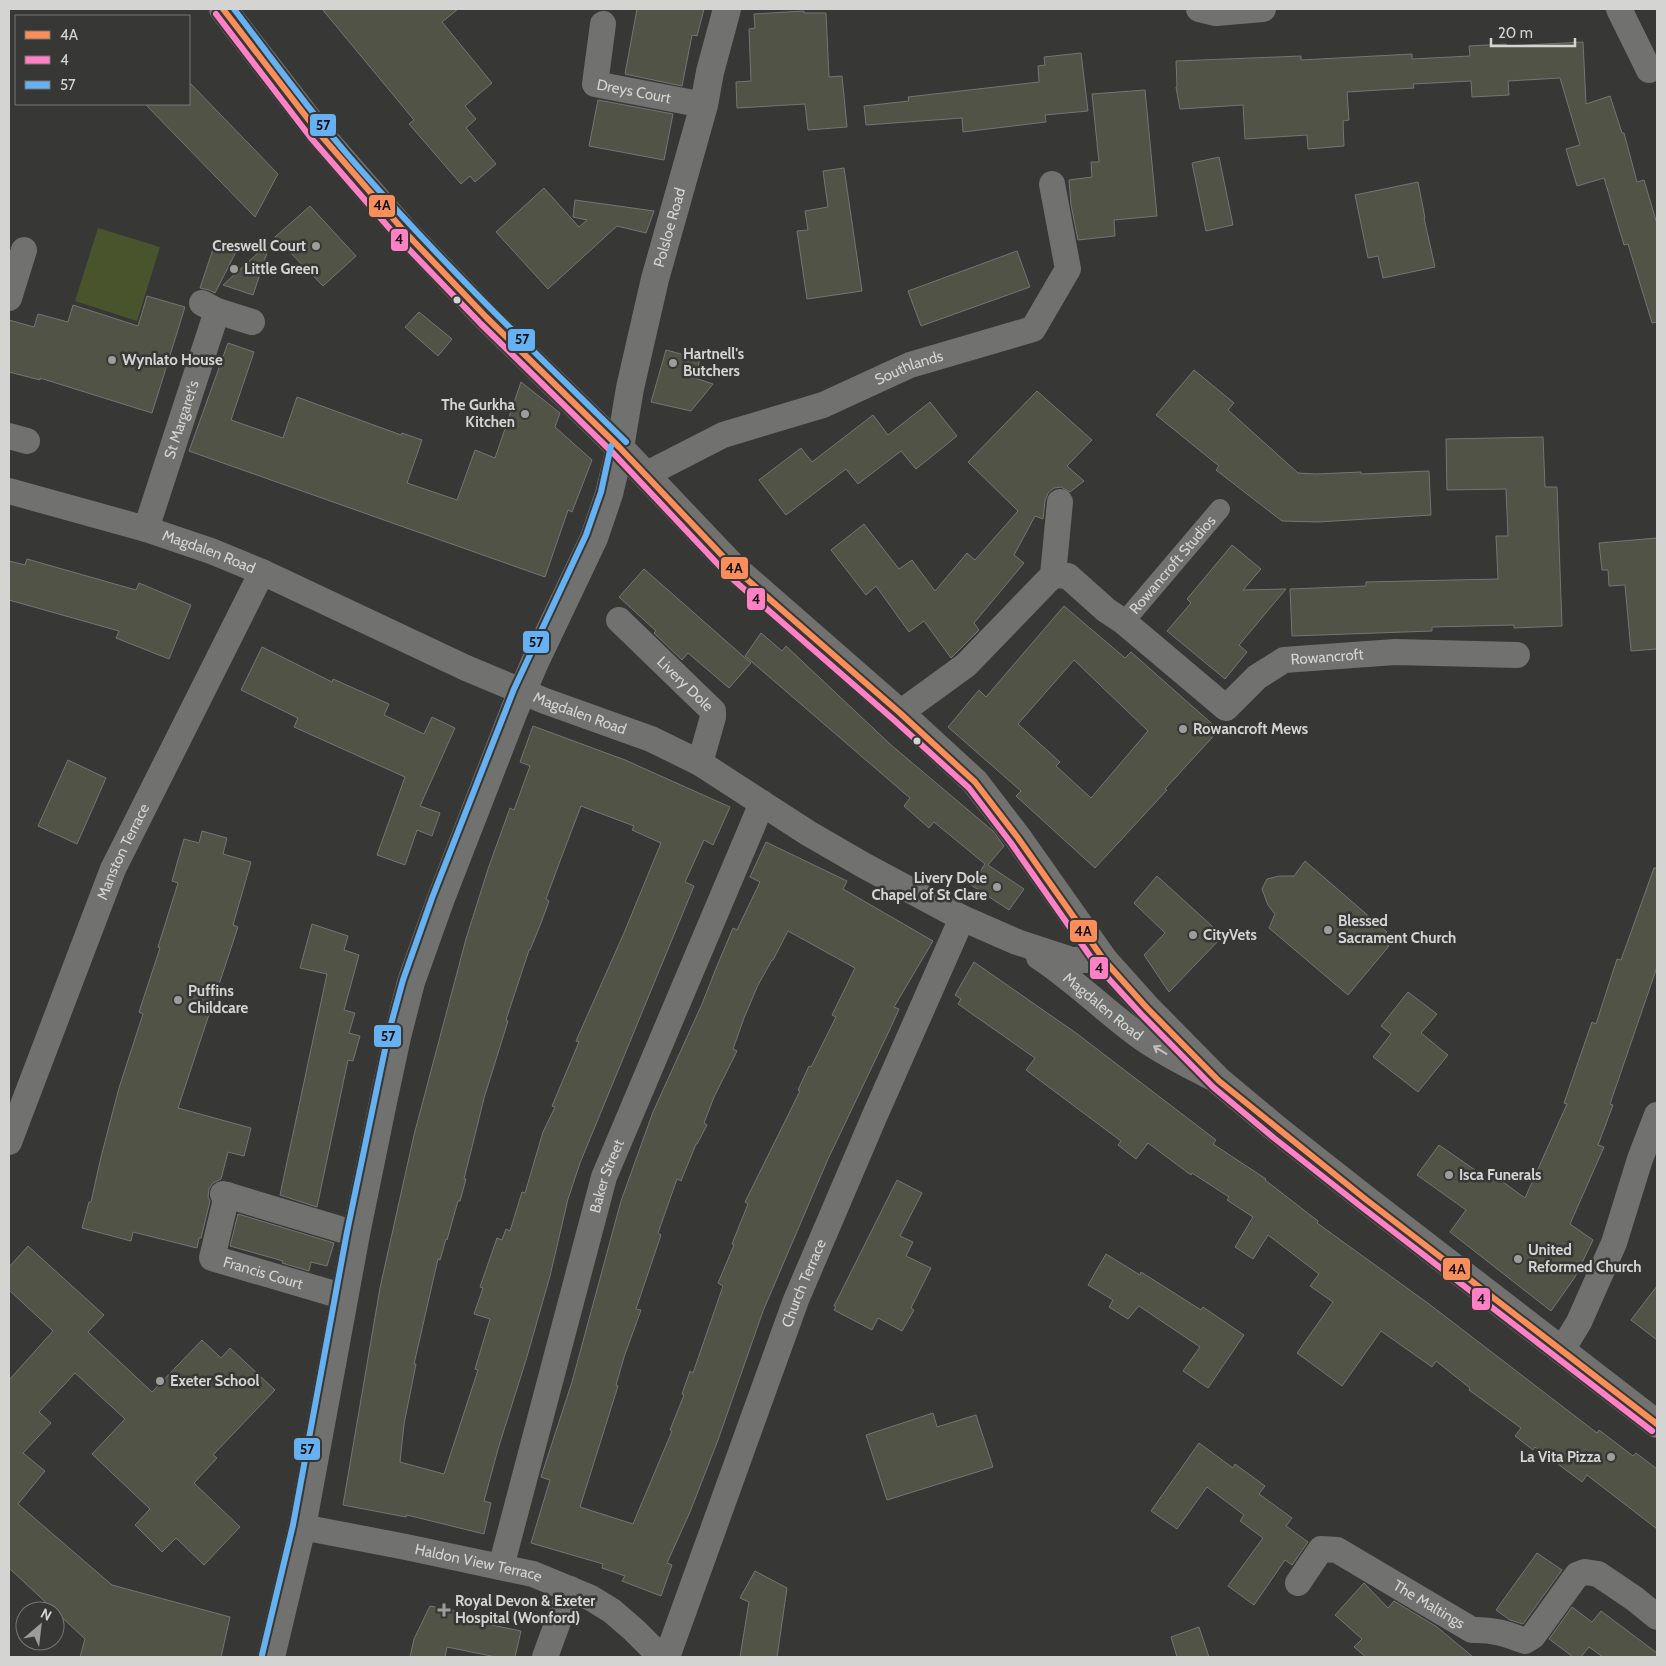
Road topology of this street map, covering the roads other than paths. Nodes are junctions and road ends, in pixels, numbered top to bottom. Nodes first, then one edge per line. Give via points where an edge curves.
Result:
1 (223, 9) edge
2 (727, 9) edge
3 (1199, 9) edge
4 (1263, 9) edge
5 (1619, 9) edge
6 (603, 24) dead end
7 (1649, 70) dead end
8 (704, 105) junction
9 (1052, 184) dead end
10 (24, 250) dead end
11 (9, 298) edge
12 (252, 322) dead end
13 (620, 448) junction
14 (645, 475) junction
15 (9, 491) edge
16 (1060, 502) dead end
17 (1220, 509) dead end
18 (146, 528) junction
19 (262, 572) junction
20 (1053, 575) junction
21 (619, 620) dead end
22 (1124, 622) junction
23 (1517, 655) dead end
24 (522, 692) junction
25 (900, 713) junction
26 (700, 763) junction
27 (762, 803) junction
28 (962, 918) junction
29 (1017, 942) junction
30 (1104, 960) junction
31 (1219, 1081) junction
32 (1657, 1115) edge
33 (9, 1142) edge
34 (356, 1234) junction
35 (345, 1297) junction
36 (1562, 1350) junction
37 (1657, 1424) edge
38 (302, 1527) junction
39 (501, 1567) junction
40 (1298, 1583) dead end
41 (570, 1590) junction
42 (1657, 1617) edge
43 (272, 1657) edge
44 (544, 1657) edge
45 (661, 1657) edge
46 (668, 1657) edge

1 - 13 main road via 318,132 404,231 487,318
2 - 8 main road, Polsloe Road
3 - 4 street via 1216,13
5 - 7 street
6 - 8 street, Dreys Court via 595,84
8 - 13 main road, Polsloe Road via 655,279
9 - 14 street, Southlands via 1068,269 1033,329 910,364 823,405 723,435
10 - 11 street
12 - 18 street, St Margaret's via 209,307
13 - 14 main road
13 - 24 main road, Polsloe Road via 594,538
14 - 25 main road via 734,568
15 - 18 street, Magdalen Road
16 - 20 street
17 - 22 street, Rowancroft Studios
18 - 19 street, Magdalen Road
19 - 24 street, Magdalen Road
19 - 33 street, Manston Terrace via 113,869
20 - 22 street, Rowancroft via 1068,576
20 - 25 street via 966,665
21 - 26 street, Livery Dole via 713,711
22 - 23 street, Rowancroft via 1226,708 1257,677 1284,660 1395,652
24 - 26 street, Magdalen Road via 651,739
24 - 34 main road, Polsloe Road via 411,982
25 - 30 main road via 975,782
26 - 27 street, Magdalen Road
27 - 28 street, Magdalen Road via 865,866
27 - 39 street, Baker Street via 604,1177
28 - 29 street, Magdalen Road
28 - 46 street, Church Terrace via 796,1300
29 - 30 street, Magdalen Road via 1072,960
31 -> 29 street, Magdalen Road via 1144,1040 1060,970
30 - 31 main road
31 - 36 main road via 1278,1131
32 - 36 street via 1614,1243
34 - 35 main road, Polsloe Road
34 - 35 street, Francis Court via 225,1194 212,1258
35 - 38 main road, Polsloe Road
36 - 37 main road
38 - 39 street, Haldon View Terrace
38 - 43 main road, Polsloe Road
39 - 41 street, Haldon View Terrace via 533,1574
40 - 42 street, The Maltings via 1321,1549 1337,1550 1472,1630 1501,1632 1524,1641 1533,1636 1577,1575 1585,1572 1598,1574
41 - 44 street
41 - 45 street, Haldon View Terrace via 612,1611

